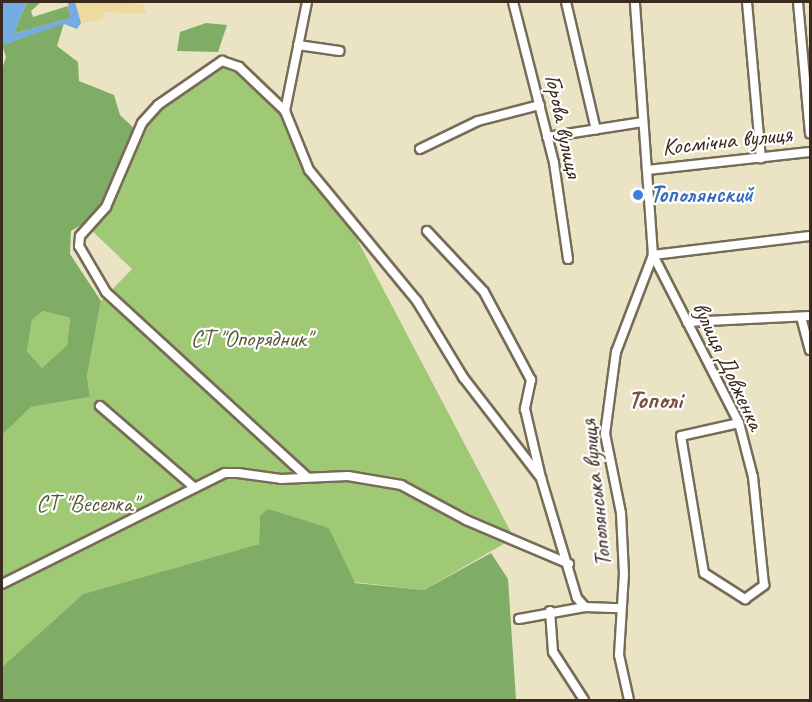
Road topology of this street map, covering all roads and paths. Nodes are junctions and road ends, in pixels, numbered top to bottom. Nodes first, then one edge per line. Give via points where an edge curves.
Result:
1 (307, 2) edge
2 (513, 2) edge
3 (566, 2) edge
4 (635, 2) edge
5 (747, 2) edge
6 (798, 2) edge
7 (298, 45) junction
8 (340, 51) dead end
9 (540, 105) junction
10 (285, 111) junction
11 (644, 122) junction
12 (596, 129) junction
13 (810, 133) edge
14 (547, 137) junction
15 (420, 149) dead end
16 (810, 152) edge
17 (761, 158) junction
18 (647, 170) junction
19 (427, 231) dead end
20 (810, 236) edge
21 (653, 255) junction
22 (568, 260) dead end
23 (810, 316) edge
24 (801, 317) junction
25 (687, 322) junction
26 (810, 350) edge
27 (100, 405) dead end
28 (739, 423) junction
29 (308, 477) junction
30 (542, 478) junction
31 (195, 488) junction
32 (569, 564) junction
33 (2, 584) edge
34 (585, 607) junction
35 (620, 608) junction
36 (550, 611) junction
37 (519, 619) dead end
38 (584, 700) edge
39 (629, 700) edge

1 - 7 street
2 - 9 street, Горова вулиця
3 - 12 street
4 - 11 street, Тополянська вулиця
5 - 17 street
6 - 13 street
7 - 8 street
7 - 10 street
9 - 14 street, Горова вулиця
9 - 15 street via 478,121
10 - 29 street via 232,62 217,63 142,123 106,207 78,242 106,292
10 - 30 street via 309,170 417,301 464,377
11 - 12 street
11 - 18 street, Тополянська вулиця
12 - 14 street
14 - 22 street, Горова вулиця
16 - 17 street, Космічна вулиця
17 - 18 street, Космічна вулиця
18 - 21 street, Тополянська вулиця
19 - 30 street via 484,292 531,380 525,409
20 - 21 street
21 - 25 street, вулиця Довженка
21 - 35 street, Тополянська вулиця via 624,321 607,408 607,449 624,546
23 - 24 street
24 - 25 street
24 - 26 street
25 - 28 street, вулиця Довженка
27 - 31 street
28 - 28 street, вулиця Довженка via 753,477 764,585 745,599 716,585 704,573 681,436
29 - 31 street via 225,473
29 - 32 street via 401,485 484,529
30 - 32 street
31 - 33 street
32 - 34 street
34 - 35 street
34 - 36 street
35 - 39 street, Тополянська вулиця via 619,655
36 - 37 street
36 - 38 street via 553,651

